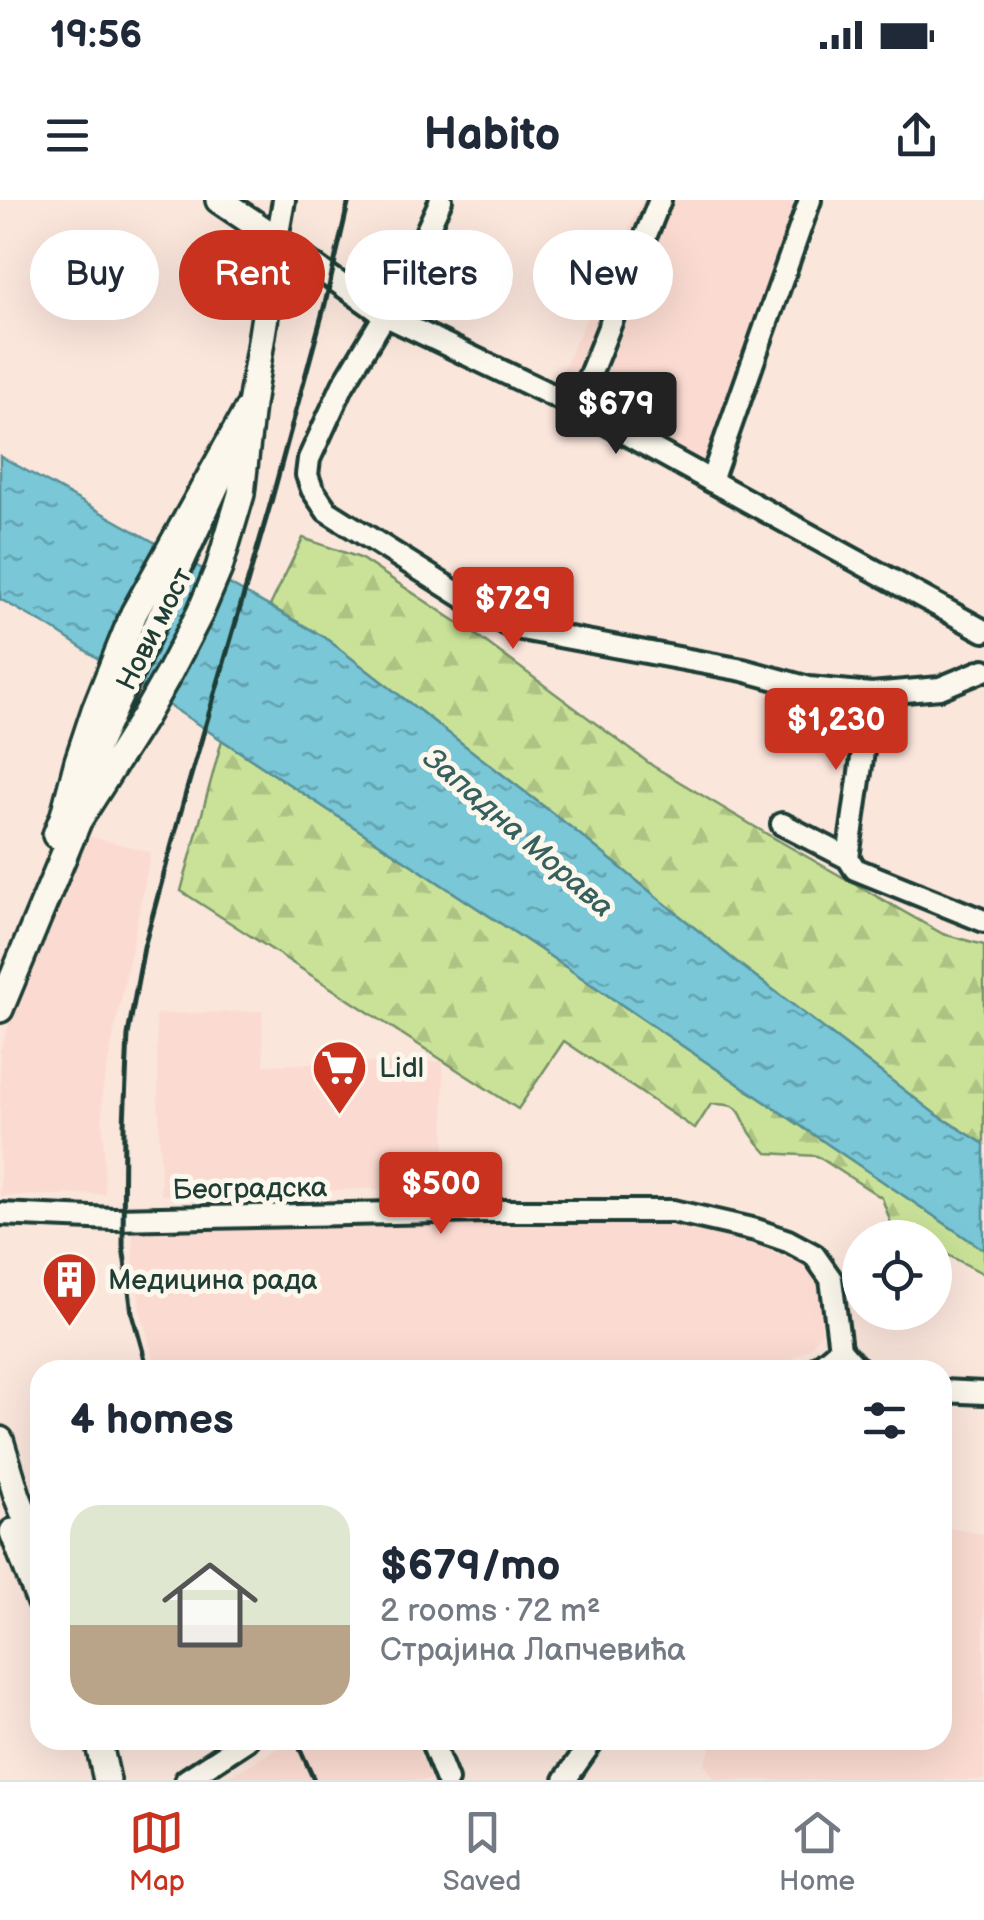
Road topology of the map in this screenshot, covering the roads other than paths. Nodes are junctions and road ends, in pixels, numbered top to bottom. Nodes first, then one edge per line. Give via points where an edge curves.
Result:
1 (219, 200) edge
2 (284, 200) edge
3 (441, 200) edge
4 (660, 200) edge
5 (810, 200) edge
6 (264, 230) edge
7 (279, 230) edge
8 (427, 230) edge
9 (264, 320) edge
10 (381, 320) edge
11 (394, 320) edge
12 (577, 408) junction
13 (238, 445) junction
14 (711, 481) junction
15 (984, 632) edge
16 (984, 670) edge
17 (871, 694) junction
18 (71, 818) junction
19 (782, 824) dead end
20 (848, 858) junction
21 (984, 921) edge
22 (0, 971) edge
23 (0, 1009) edge
24 (0, 1214) edge
25 (840, 1349) junction
26 (827, 1360) edge
27 (849, 1360) edge
28 (952, 1392) edge
29 (984, 1393) edge
30 (0, 1440) edge
31 (9, 1517) edge
32 (30, 1542) edge
33 (30, 1575) edge
34 (83, 1750) edge
35 (100, 1750) edge
36 (231, 1750) edge
37 (435, 1750) edge
38 (586, 1750) edge
39 (89, 1780) edge
40 (107, 1780) edge
41 (186, 1780) edge
42 (447, 1780) edge
43 (564, 1780) edge

1 - 6 main road
2 - 7 street
3 - 8 street
4 - 12 street
5 - 14 street
9 - 13 main road
10 - 17 street via 309,460 306,474 327,511 506,624 809,688
11 - 12 street
12 - 14 street
13 - 18 main road, Нови мост via 134,613 78,761
13 - 18 main road, Нови мост via 242,494 200,613 144,716
14 - 15 street
16 - 17 street via 940,688
17 - 20 street
18 - 22 main road
18 - 23 main road
19 - 20 street
20 - 21 street via 855,869
24 - 25 street, Београдска via 114,1219 673,1211 756,1230 814,1255 832,1279
25 - 26 street
25 - 27 street
28 - 29 street
30 - 31 main road via 16,1496
31 - 32 main road
31 - 33 main road
34 - 39 main road
35 - 40 main road
36 - 41 street
37 - 42 street
38 - 43 street

